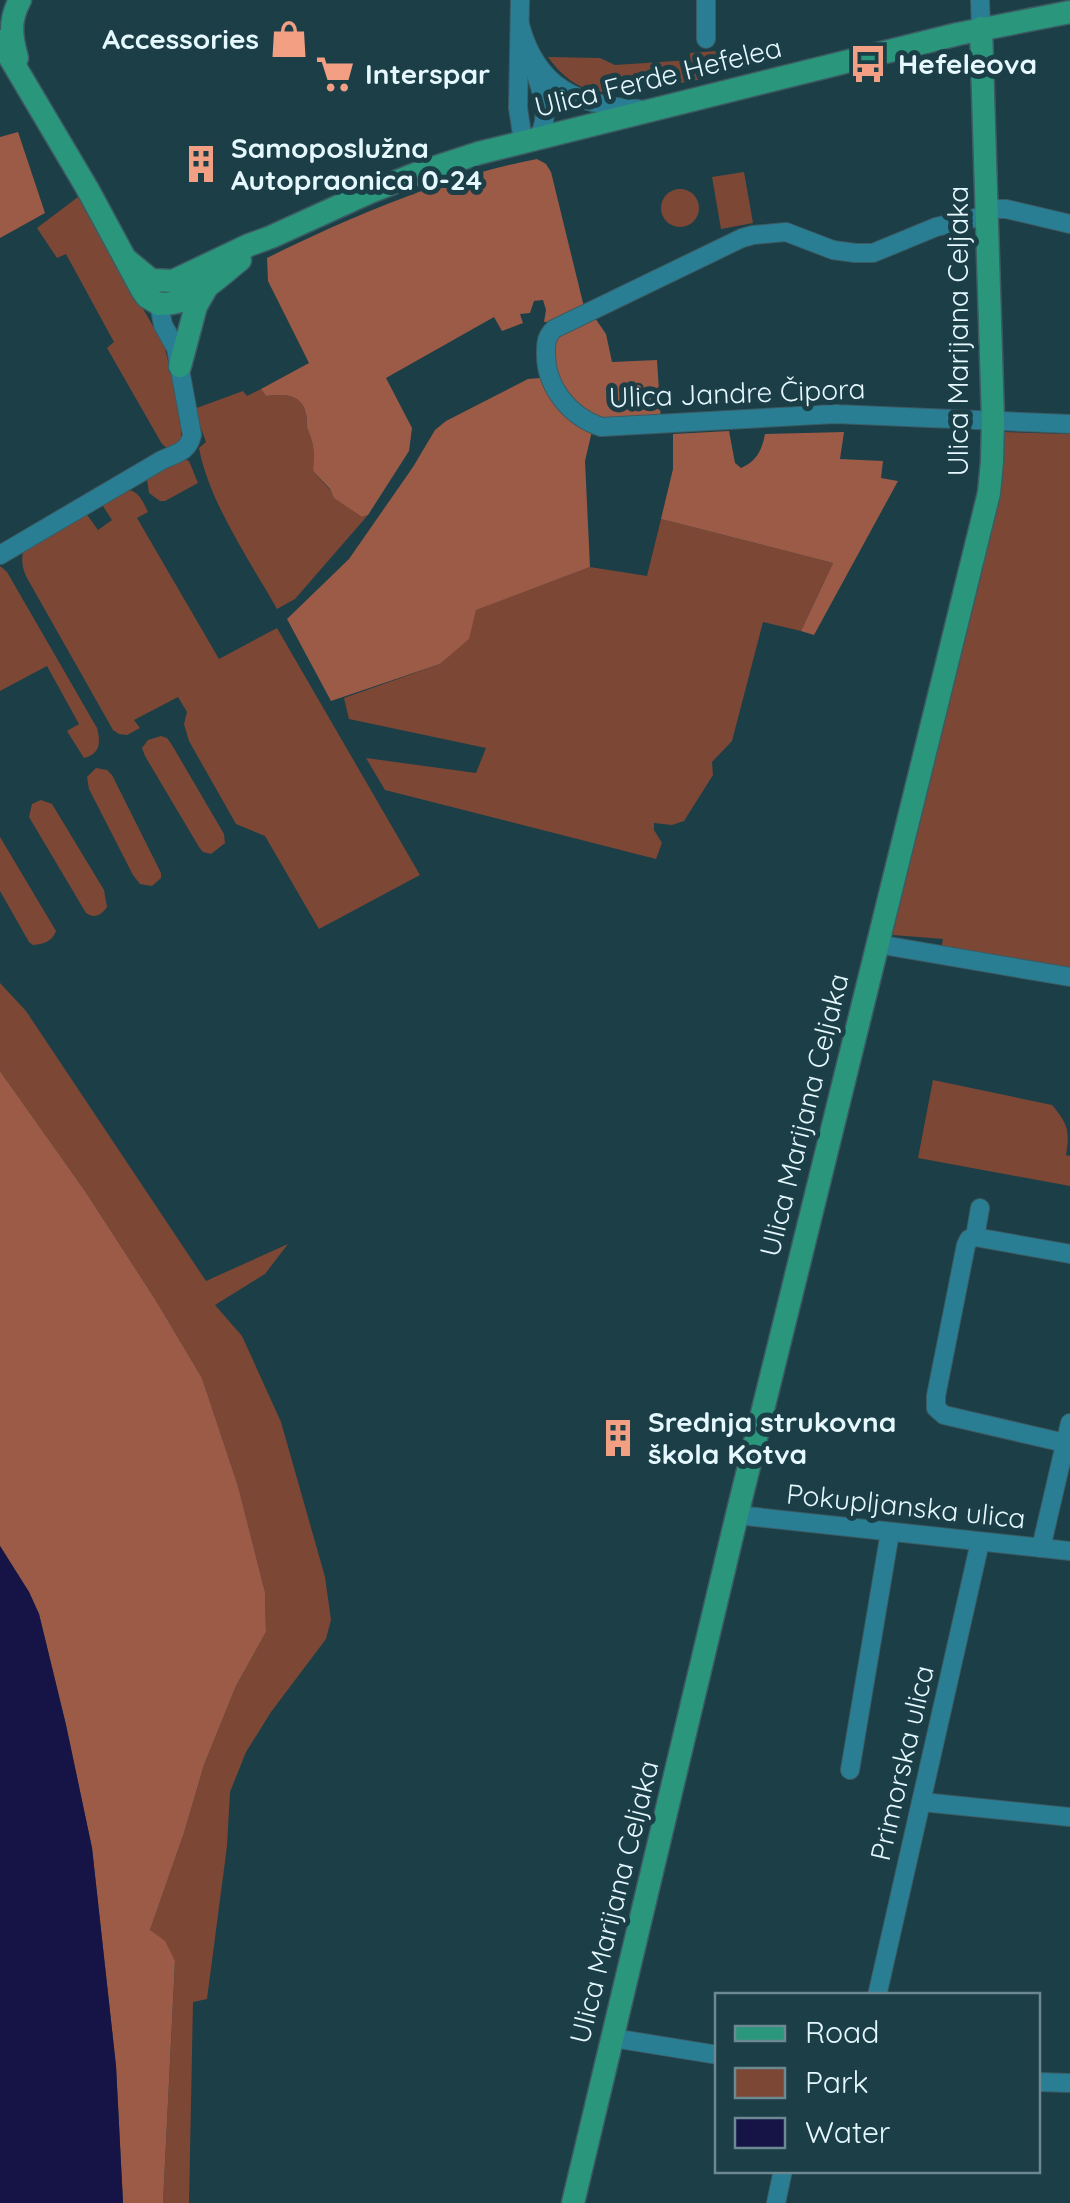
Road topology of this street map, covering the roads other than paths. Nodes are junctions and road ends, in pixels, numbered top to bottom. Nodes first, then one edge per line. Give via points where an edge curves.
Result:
1 (20, 0) edge
2 (520, 0) edge
3 (706, 0) edge
4 (980, 0) edge
5 (1070, 12) edge
6 (520, 25) junction
7 (981, 28) junction
8 (706, 39) dead end
9 (0, 40) edge
10 (529, 52) junction
11 (23, 81) junction
12 (648, 109) junction
13 (531, 139) junction
14 (988, 212) junction
15 (1070, 224) edge
16 (272, 237) junction
17 (128, 261) junction
18 (174, 282) junction
19 (210, 283) junction
20 (159, 304) junction
21 (180, 366) junction
22 (993, 420) junction
23 (1070, 424) edge
24 (0, 555) edge
25 (877, 944) junction
26 (1070, 978) edge
27 (980, 1208) dead end
28 (975, 1237) junction
29 (1070, 1254) edge
30 (1070, 1423) edge
31 (1065, 1443) junction
32 (737, 1515) junction
33 (890, 1532) junction
34 (980, 1542) junction
35 (1041, 1548) junction
36 (1070, 1551) edge
37 (850, 1770) dead end
38 (922, 1802) junction
39 (1070, 1817) edge
40 (879, 1993) edge
41 (613, 2038) junction
42 (715, 2055) edge
43 (1040, 2082) edge
44 (1070, 2083) edge
45 (782, 2173) edge
46 (573, 2203) edge
47 (776, 2203) edge

1 - 11 main road via 11,29
2 - 6 street
3 - 8 street
4 - 7 street
5 - 7 main road, Ulica Ferde Hefelea
6 - 10 street
6 - 13 street via 518,108
7 - 12 main road, Ulica Ferde Hefelea
7 - 14 main road, Ulica Marijana Celjaka
9 - 11 main road
10 - 12 street via 547,76 582,100
10 - 13 street via 545,113 544,127
11 - 17 main road
12 - 13 main road, Ulica Ferde Hefelea
13 - 16 main road, Ulica Ferde Hefelea via 421,172
14 - 15 street
14 - 22 main road, Ulica Marijana Celjaka
14 - 22 street, Ulica Jandre Čipora via 873,253 833,250 786,232 753,235 554,329 546,366 577,414 601,427 835,414
16 - 18 main road, Ulica Ferde Hefelea
16 - 19 main road, Ulica Ferde Hefelea
17 - 18 main road via 151,280
17 - 20 main road via 146,296
18 - 20 main road
19 - 20 main road, Ulica Ferde Hefelea via 176,304
19 - 21 main road via 196,306
20 - 21 street
21 - 24 street via 192,435 186,450
22 - 23 street, Ulica Jandre Čipora
22 - 25 main road, Ulica Marijana Celjaka via 988,494
25 - 26 street
25 - 32 main road, Ulica Marijana Celjaka
27 - 28 street
28 - 29 street
28 - 31 street via 966,1246 936,1408
30 - 31 street
31 - 35 street
32 - 33 street, Pokupljanska ulica
32 - 41 main road, Ulica Marijana Celjaka
33 - 34 street, Pokupljanska ulica
33 - 37 street
34 - 35 street, Pokupljanska ulica
34 - 38 street, Primorska ulica
35 - 36 street, Pokupljanska ulica
38 - 39 street
38 - 40 street, Primorska ulica
41 - 42 street
41 - 46 main road, Ulica Marijana Celjaka
43 - 44 street
45 - 47 street

